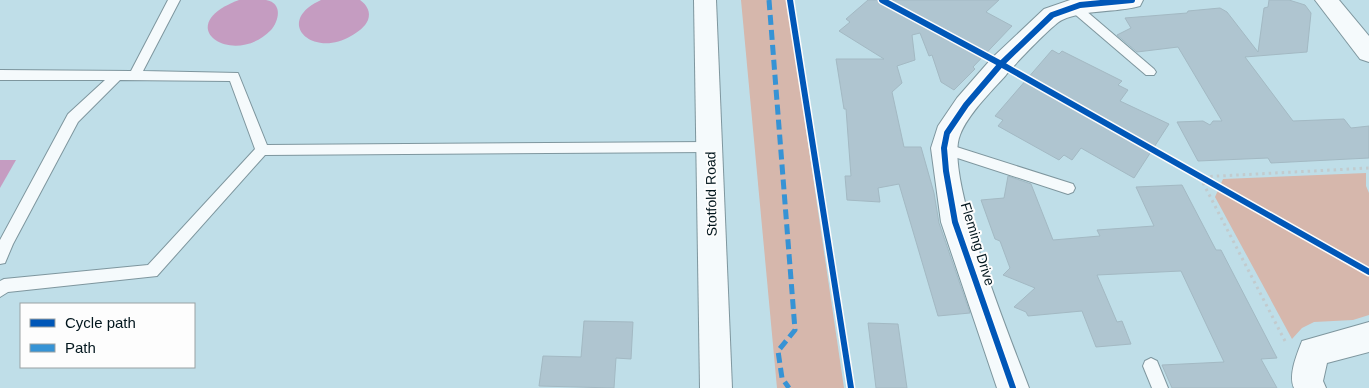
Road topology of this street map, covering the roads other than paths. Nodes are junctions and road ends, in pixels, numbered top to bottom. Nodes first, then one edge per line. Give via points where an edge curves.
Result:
1 (174, 0) edge
2 (705, 0) edge
3 (1132, 0) edge
4 (1326, 0) edge
5 (1074, 7) junction
6 (1369, 53) edge
7 (1150, 72) dead end
8 (0, 75) edge
9 (118, 75) junction
10 (134, 75) junction
11 (710, 147) junction
12 (944, 148) junction
13 (262, 150) junction
14 (1068, 188) dead end
15 (0, 258) edge
16 (1, 284) edge
17 (1369, 337) edge
18 (1151, 366) dead end
19 (716, 388) edge
20 (1013, 388) edge
21 (1160, 388) edge
22 (1310, 388) edge

1 - 10 lane
2 - 11 street, Stotfold Road
3 - 5 street, Fleming Drive
4 - 6 street
5 - 7 lane
5 - 12 street, Fleming Drive via 1052,15 1001,64 966,105 947,133
8 - 9 lane
9 - 10 lane
9 - 15 lane via 72,118
10 - 13 lane via 234,76
11 - 13 lane
11 - 19 street, Stotfold Road
12 - 14 lane
12 - 20 street, Fleming Drive via 955,222
13 - 16 lane via 152,271
17 - 22 street via 1314,352 1307,382
18 - 21 lane

